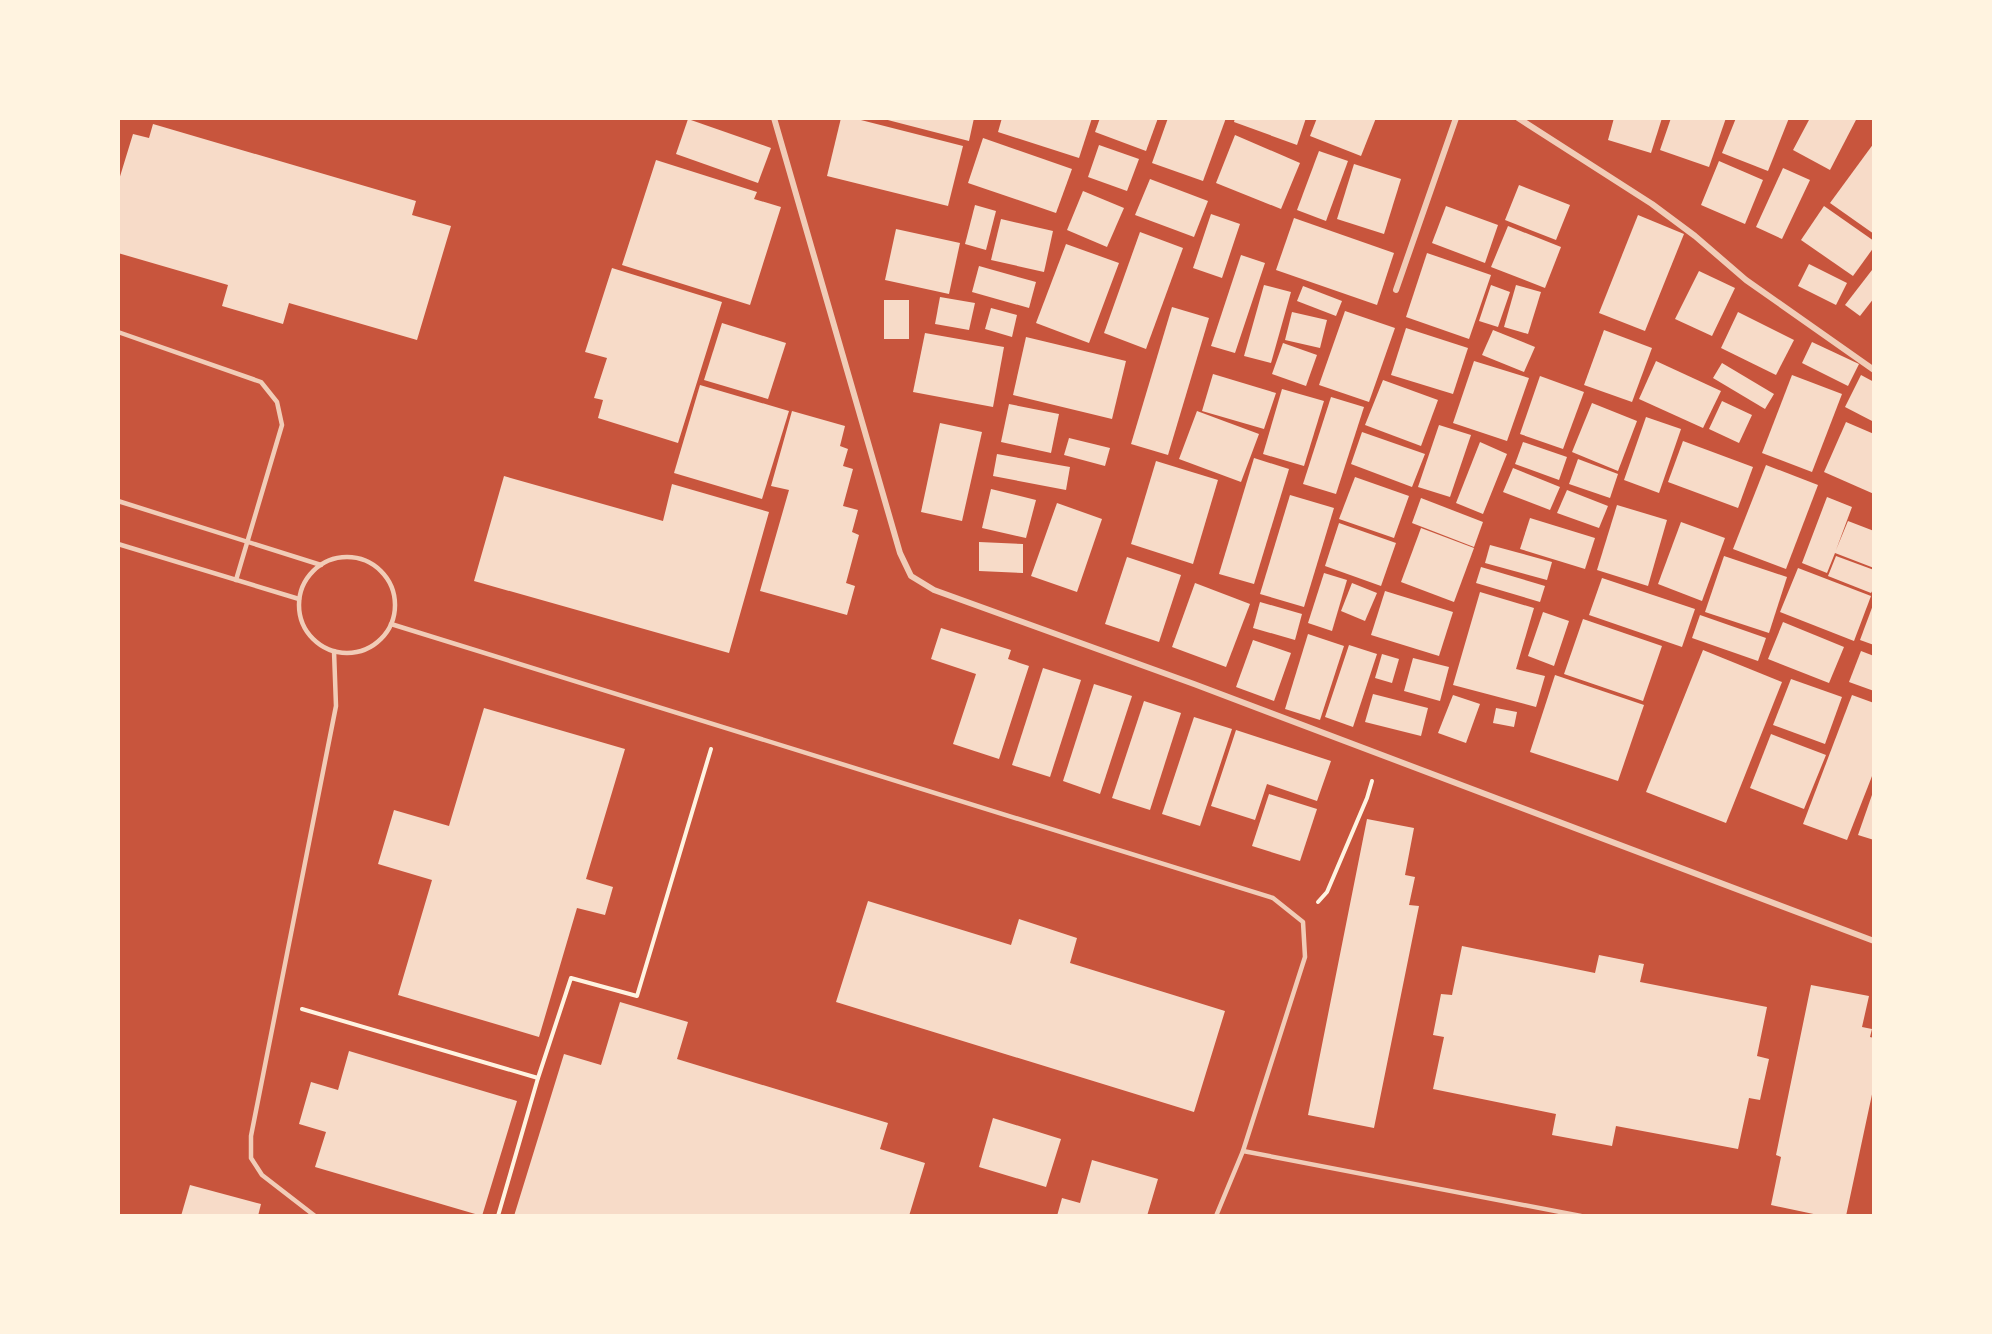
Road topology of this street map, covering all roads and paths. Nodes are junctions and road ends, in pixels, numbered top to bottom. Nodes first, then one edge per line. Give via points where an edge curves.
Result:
1 (774, 118) edge
2 (1456, 118) edge
3 (1518, 118) edge
4 (1396, 290) dead end
5 (118, 332) edge
6 (1874, 370) edge
7 (118, 501) edge
8 (247, 542) junction
9 (118, 544) edge
10 (321, 565) junction
11 (236, 580) junction
12 (299, 599) junction
13 (391, 624) junction
14 (334, 651) junction
15 (718, 725) junction
16 (1380, 756) junction
17 (1303, 922) junction
18 (1874, 940) edge
19 (278, 1002) junction
20 (538, 1078) junction
21 (1243, 1151) junction
22 (315, 1215) edge
23 (498, 1215) edge
24 (1216, 1215) edge
25 (1581, 1215) edge

1 - 16 street via 900,553 911,576 934,590
2 - 4 street
3 - 6 street via 1652,204 1746,280
5 - 8 lane via 261,382 277,402 282,425
7 - 8 lane
8 - 10 lane
8 - 11 lane
9 - 11 lane
10 - 12 lane via 310,574
10 - 13 lane via 352,557 369,562 384,573 393,589 396,607
11 - 12 lane
12 - 14 lane via 300,616 307,632
13 - 14 lane via 382,639 368,649 352,653
13 - 15 lane
14 - 19 lane via 336,706
15 - 17 lane via 1273,898
15 - 20 path via 638,996 571,978
16 - 17 path via 1367,798 1327,892
16 - 18 street
17 - 21 lane via 1305,957
19 - 20 path
19 - 22 lane via 251,1136 251,1158 262,1175
20 - 23 path
21 - 24 lane
21 - 25 lane

